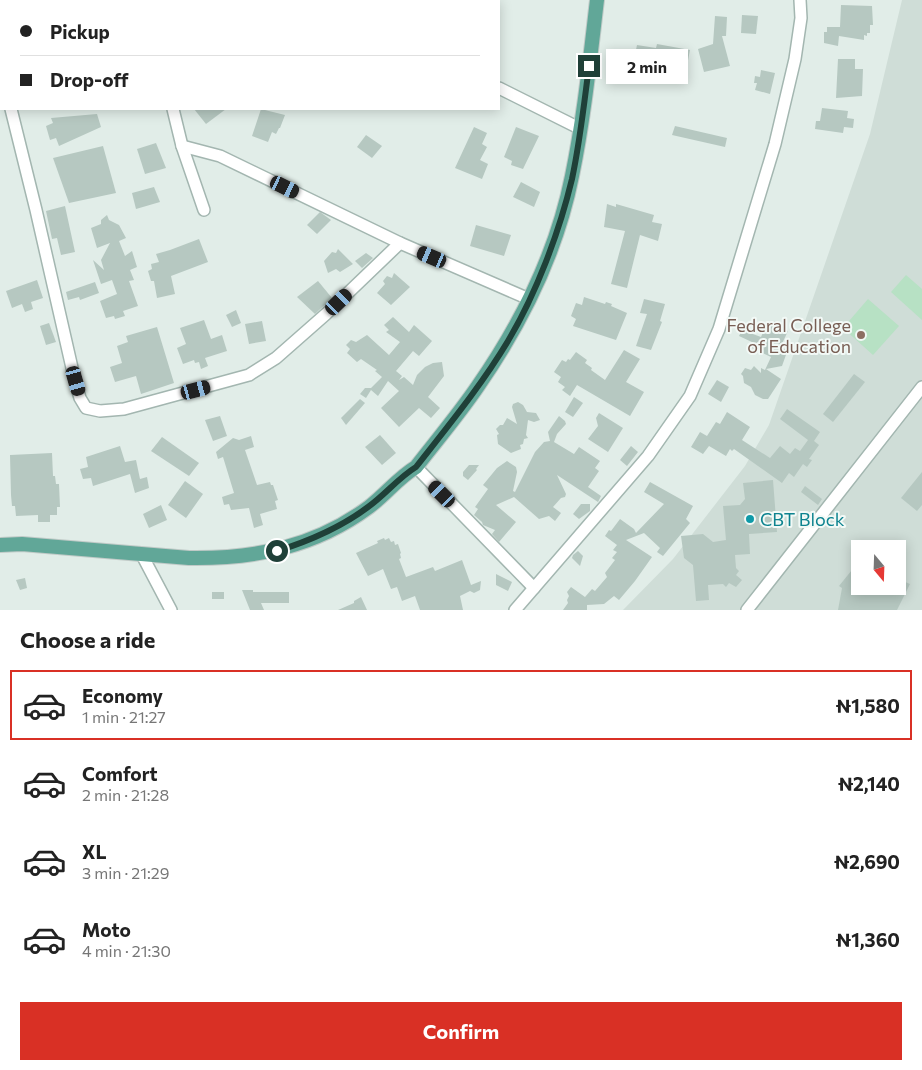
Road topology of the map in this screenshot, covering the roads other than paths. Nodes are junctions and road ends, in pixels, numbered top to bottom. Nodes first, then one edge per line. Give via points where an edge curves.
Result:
1 (597, 0) edge
2 (800, 0) edge
3 (500, 88) edge
4 (11, 110) edge
5 (173, 110) edge
6 (581, 129) junction
7 (182, 146) junction
8 (204, 210) dead end
9 (400, 243) junction
10 (529, 299) junction
11 (922, 387) edge
12 (416, 467) junction
13 (0, 545) edge
14 (142, 555) junction
15 (534, 588) junction
16 (171, 610) edge
17 (515, 610) edge
18 (747, 610) edge

1 - 6 main road
2 - 15 street via 795,59 775,144 720,329 690,396 648,456
3 - 6 street
4 - 9 street via 80,398 86,408 100,411 124,409 249,375 276,358
5 - 7 street
6 - 10 main road via 566,201
7 - 8 street
7 - 9 street via 220,156
9 - 10 street
10 - 12 main road via 508,341 478,387
11 - 18 street
12 - 14 main road via 349,520 283,549 256,555 212,558
12 - 15 street
13 - 14 main road via 22,544
14 - 16 street
15 - 17 street

